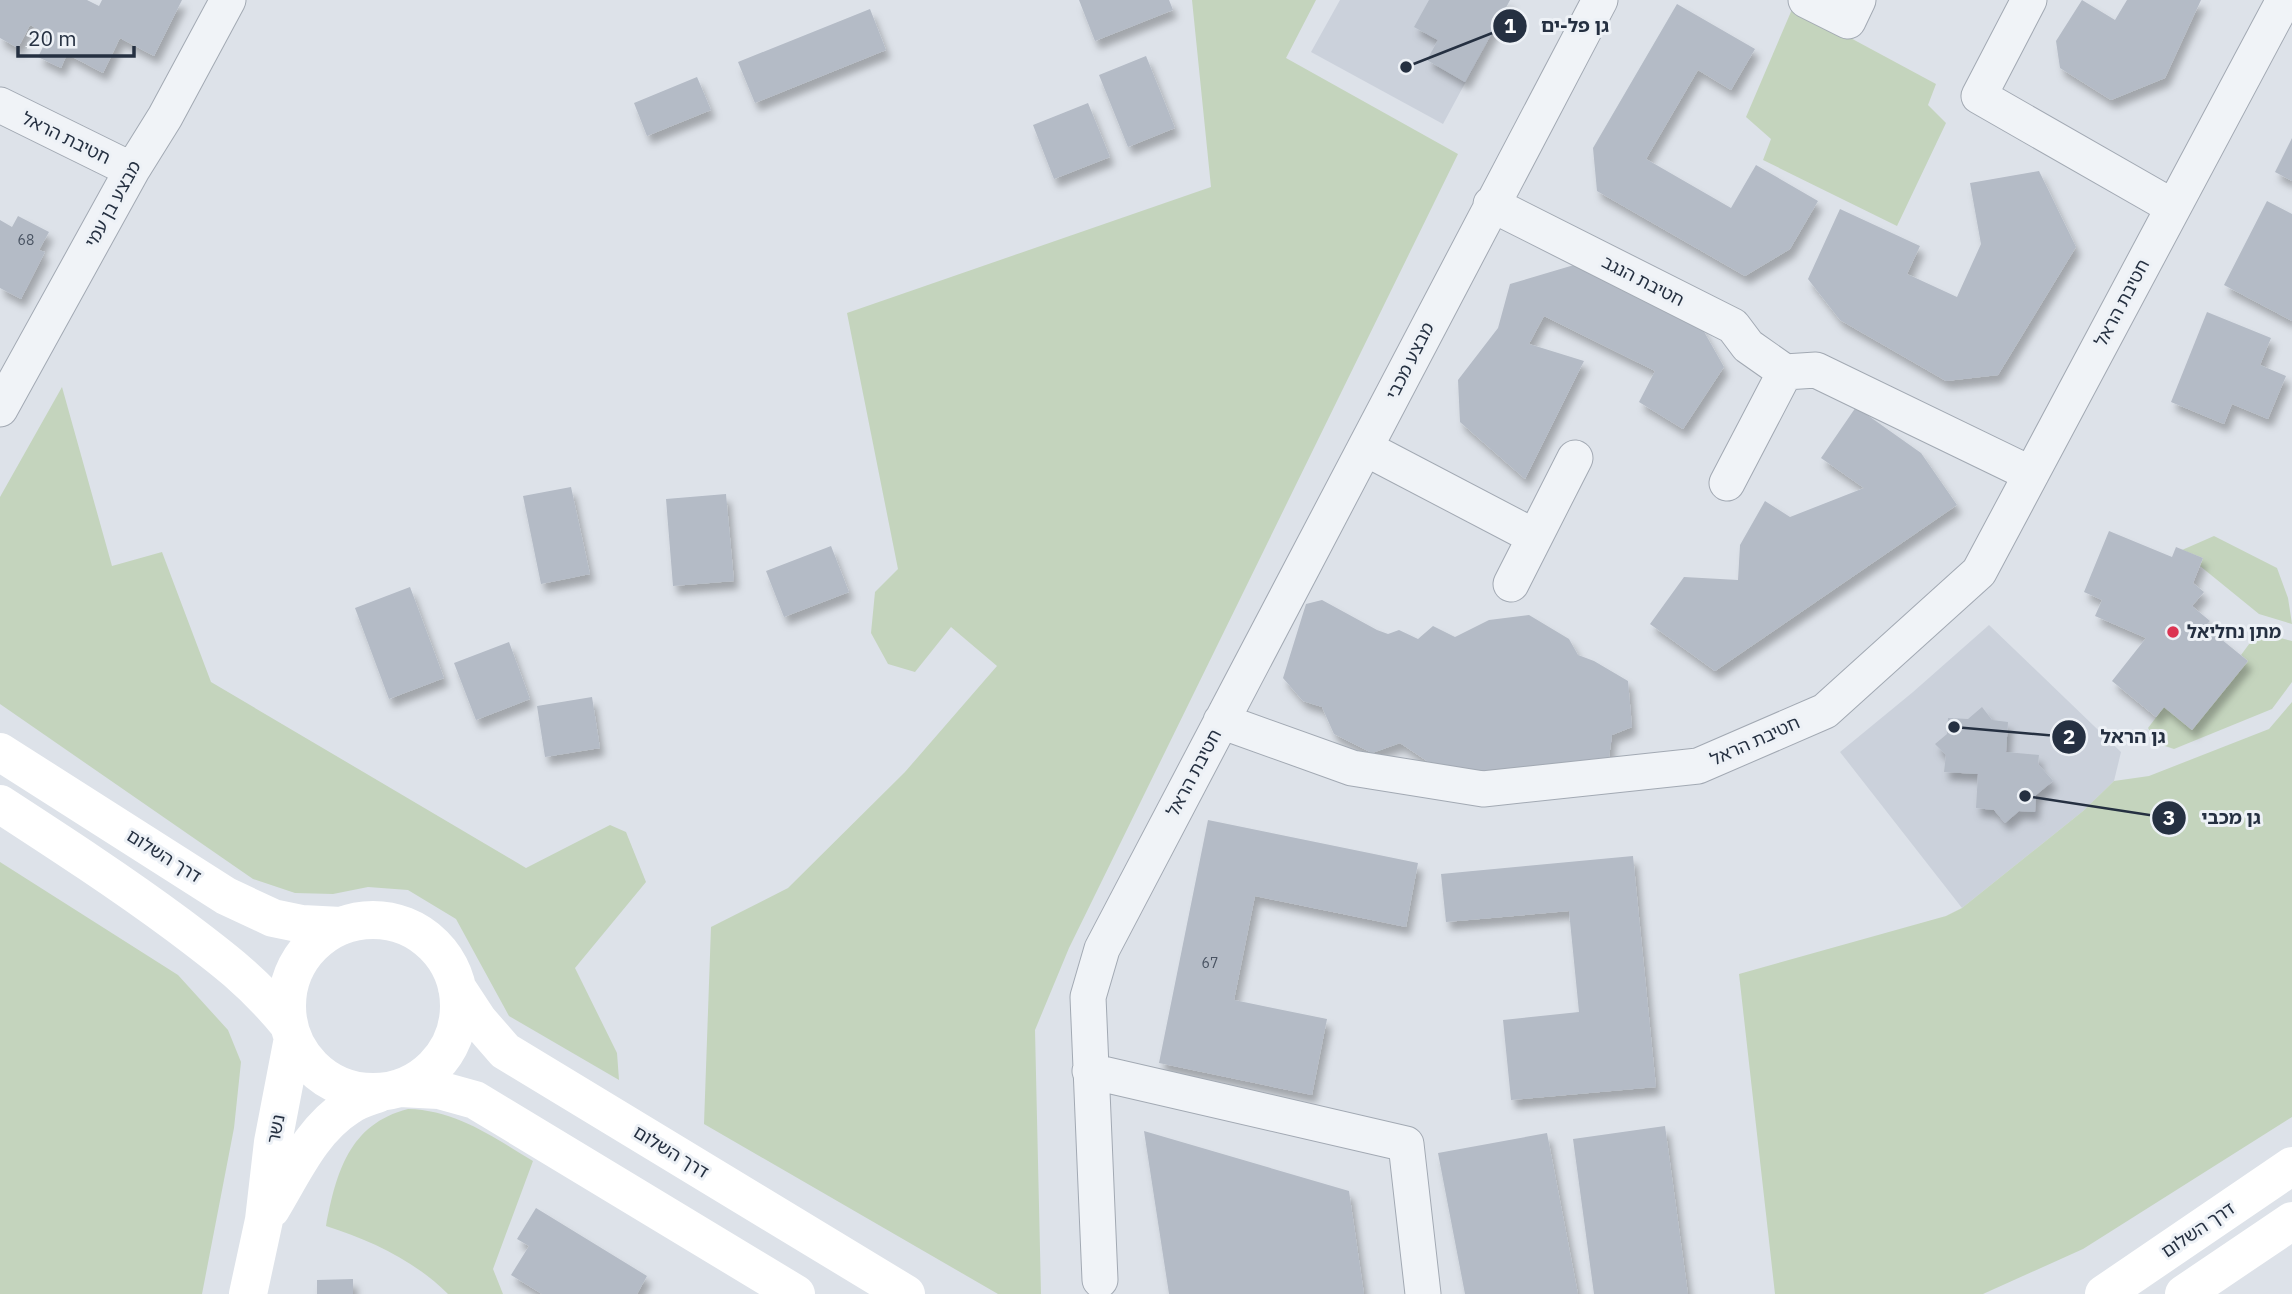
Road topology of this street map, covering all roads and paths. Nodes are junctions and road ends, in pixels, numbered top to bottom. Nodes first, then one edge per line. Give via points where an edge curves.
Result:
1 (229, 0) edge
2 (1600, 0) edge
3 (1806, 0) edge
4 (1858, 0) edge
5 (2029, 0) edge
6 (2284, 0) edge
7 (0, 105) edge
8 (132, 170) junction
9 (1491, 204) junction
10 (2173, 207) junction
11 (1785, 372) junction
12 (0, 409) edge
13 (1365, 448) junction
14 (1575, 458) dead end
15 (2031, 474) junction
16 (1727, 483) dead end
17 (1535, 537) junction
18 (1511, 584) dead end
19 (1221, 721) junction
20 (0, 752) edge
21 (0, 804) edge
22 (341, 926) junction
23 (457, 988) junction
24 (291, 1032) junction
25 (1090, 1071) junction
26 (389, 1090) junction
27 (2292, 1166) edge
28 (264, 1220) junction
29 (2292, 1221) edge
30 (1100, 1280) dead end
31 (248, 1294) edge
32 (796, 1294) edge
33 (905, 1294) edge
34 (1423, 1294) edge
35 (2104, 1294) edge
36 (2184, 1294) edge

1 - 8 street, מבצע בן עמי
2 - 9 street, מבצע מכבי
3 - 4 street via 1848,22
5 - 10 street via 1979,96
6 - 10 street, חטיבת הראל
7 - 8 street, חטיבת הראל
8 - 12 street, מבצע בן עמי
9 - 11 street, חטיבת הנגב via 1733,326 1748,346
9 - 13 street, מבצע מכבי
10 - 15 street, חטיבת הראל
11 - 15 street via 1816,370
11 - 16 street
13 - 17 street
13 - 19 street, מבצע מכבי
14 - 17 street
15 - 19 street, חטיבת הראל via 1979,572 1825,710 1698,766 1483,789 1352,768
17 - 18 street
19 - 25 street, חטיבת הראל via 1101,949 1088,997
20 - 22 street, דרך השלום via 226,895 273,918 302,925
21 - 24 street via 128,887 236,969 264,994
22 - 23 street via 381,920 418,933 447,961
22 - 24 street via 308,950 293,973 287,998
23 - 26 street via 457,1027 447,1052 418,1080
23 - 33 street, דרך השלום via 505,1051
24 - 26 street via 308,1062 328,1080 352,1090
24 - 28 street, נשר
25 - 30 street, חטיבת הראל
25 - 34 street via 1406,1144
26 - 28 street, נשר via 350,1105 320,1130
26 - 32 street via 439,1090 475,1100
27 - 35 street, דרך השלום
28 - 31 street, נשר
29 - 36 street

